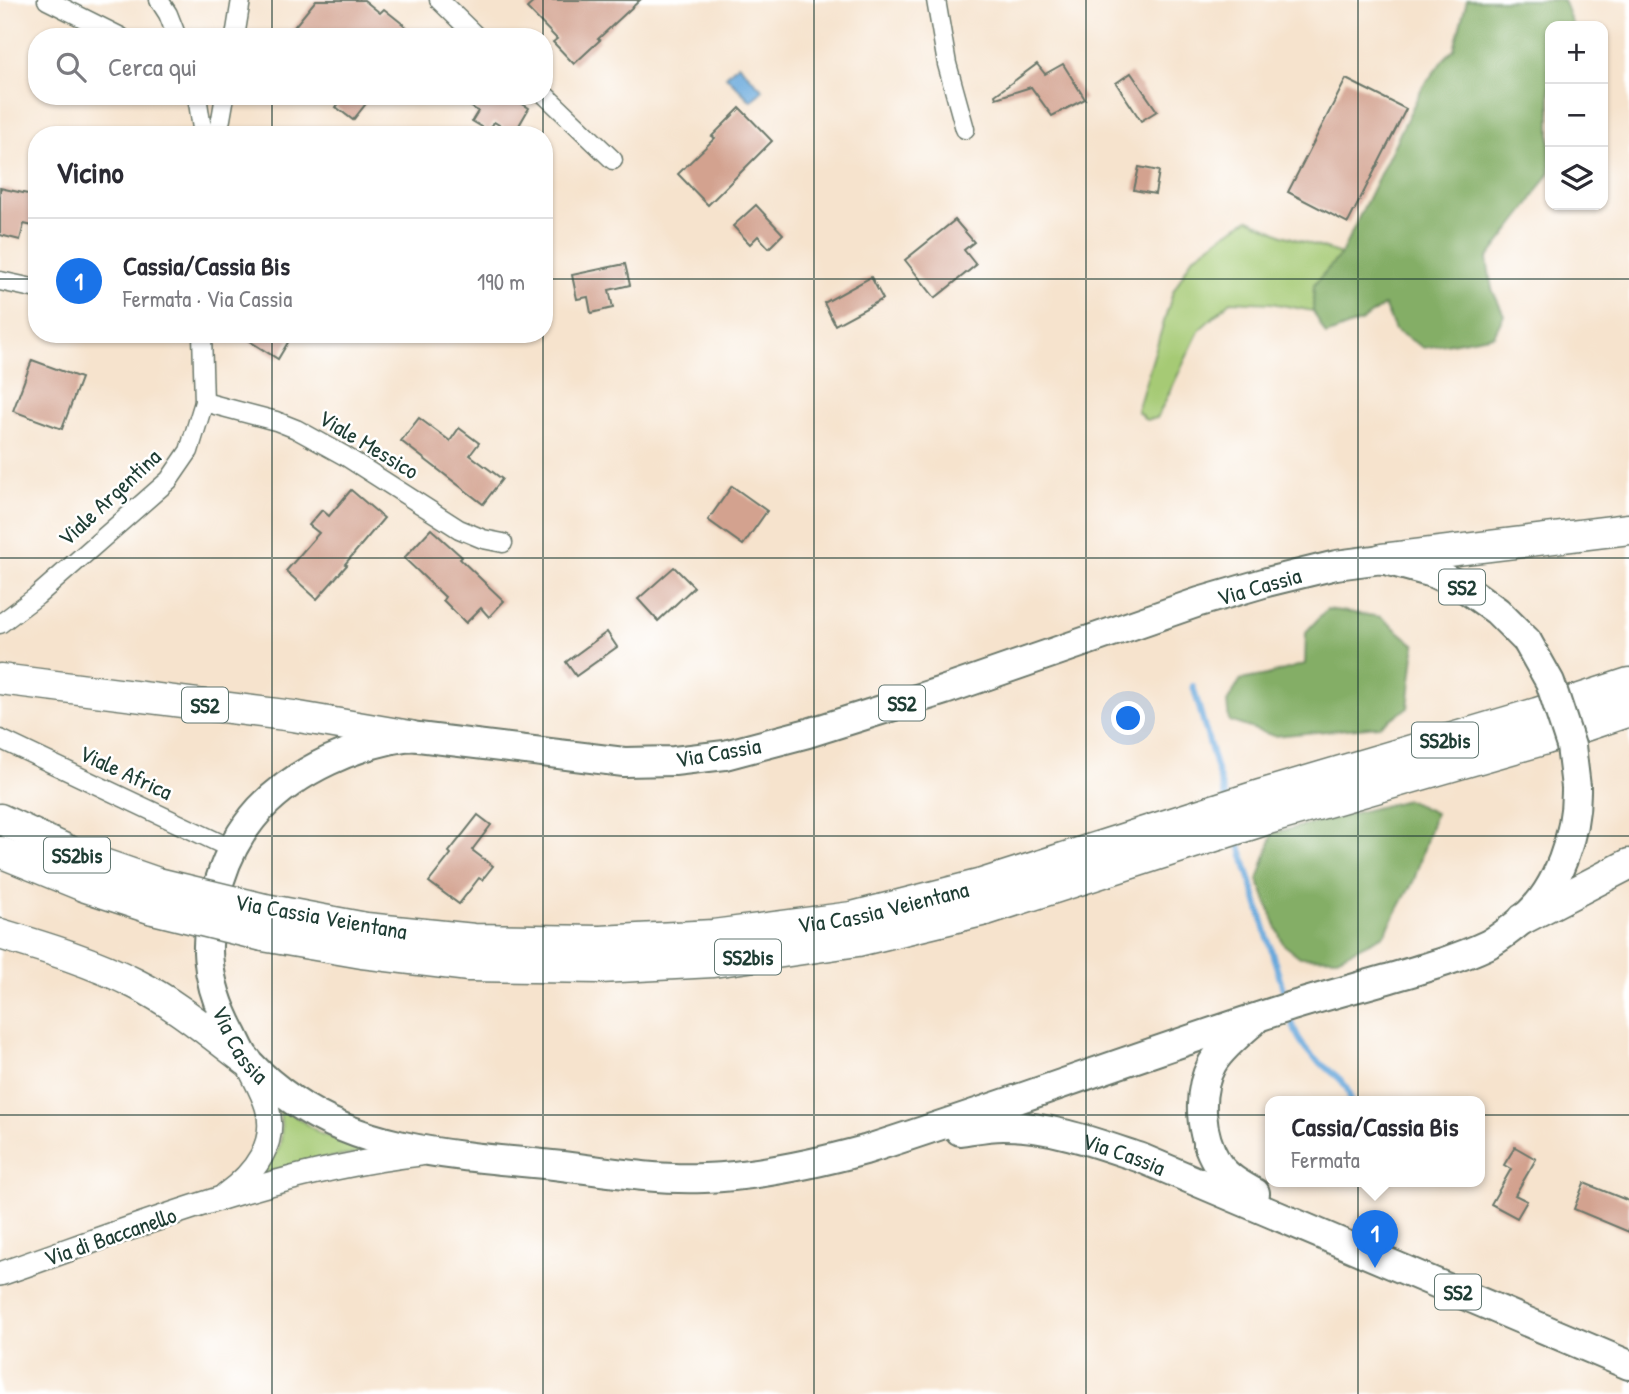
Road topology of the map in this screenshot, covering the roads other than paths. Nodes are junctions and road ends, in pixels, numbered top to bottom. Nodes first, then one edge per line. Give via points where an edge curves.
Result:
1 (47, 0) edge
2 (159, 0) edge
3 (241, 0) edge
4 (439, 0) edge
5 (936, 0) edge
6 (103, 28) edge
7 (173, 28) edge
8 (236, 28) edge
9 (468, 28) edge
10 (553, 103) edge
11 (199, 105) edge
12 (223, 105) edge
13 (202, 126) edge
14 (219, 126) edge
15 (965, 129) dead end
16 (613, 160) dead end
17 (0, 281) edge
18 (28, 287) edge
19 (202, 343) edge
20 (204, 402) junction
21 (1629, 529) edge
22 (503, 543) dead end
23 (1382, 559) junction
24 (0, 624) edge
25 (0, 679) edge
26 (1629, 683) edge
27 (1629, 711) edge
28 (410, 736) junction
29 (0, 739) edge
30 (1264, 807) junction
31 (0, 819) edge
32 (232, 849) junction
33 (0, 852) edge
34 (1629, 864) edge
35 (155, 896) junction
36 (1523, 919) junction
37 (0, 934) edge
38 (1278, 1010) junction
39 (247, 1060) junction
40 (912, 1135) junction
41 (433, 1152) junction
42 (220, 1198) junction
43 (1287, 1219) junction
44 (0, 1274) edge
45 (1629, 1365) edge

1 - 6 street
2 - 7 street
3 - 8 street
4 - 9 street
5 - 15 street
10 - 16 street
11 - 13 street
12 - 14 street
17 - 18 street
19 - 20 street, Viale Argentina
20 - 22 street, Viale Messico via 296,429 459,529
20 - 24 street, Viale Argentina via 188,451 169,480
21 - 23 highway
23 - 28 main road, Via Cassia / SS2 via 1267,582 945,690 725,755 624,762
23 - 36 main road, Via Cassia / SS2, bridge via 1433,573 1497,611 1527,641 1550,682 1571,746 1575,818 1561,863 1546,892
25 - 28 highway, SS2 via 293,716
26 - 30 highway, Via Cassia Veientana / SS2bis
27 - 30 highway, Via Cassia Veientana / SS2bis via 1545,738
28 - 32 main road, Via Cassia / SS2 via 375,743 300,777 260,809
29 - 32 street, Viale Africa
30 - 35 highway, Via Cassia Veientana / SS2bis, bridge via 852,917 713,935 600,941 474,939 264,923
31 - 35 highway, Via Cassia Veientana / SS2bis
32 - 39 main road, Via Cassia / SS2 via 211,912 208,959 220,1007
33 - 35 highway, Via Cassia Veientana / SS2bis via 86,887
34 - 36 highway
36 - 38 main road, Via Cassia / SS2 via 1490,944 1446,962
37 - 39 highway, SS2 via 64,953 139,985
38 - 40 main road, Via Cassia / SS2
38 - 43 main road, Via Cassia / SS2 via 1237,1035 1212,1063 1201,1113 1218,1165
39 - 41 main road, Via Cassia / SS2 via 282,1092 319,1116 374,1138
39 - 42 street, Via di Baccanello via 267,1105 268,1140 251,1172
40 - 41 main road, Via Cassia / SS2 via 828,1160 703,1179
40 - 43 main road, Via Cassia / SS2 via 1003,1126 1045,1129 1141,1158
41 - 42 street, Via di Baccanello via 354,1163
42 - 44 street, Via di Baccanello
43 - 45 main road, Via Cassia / SS2

